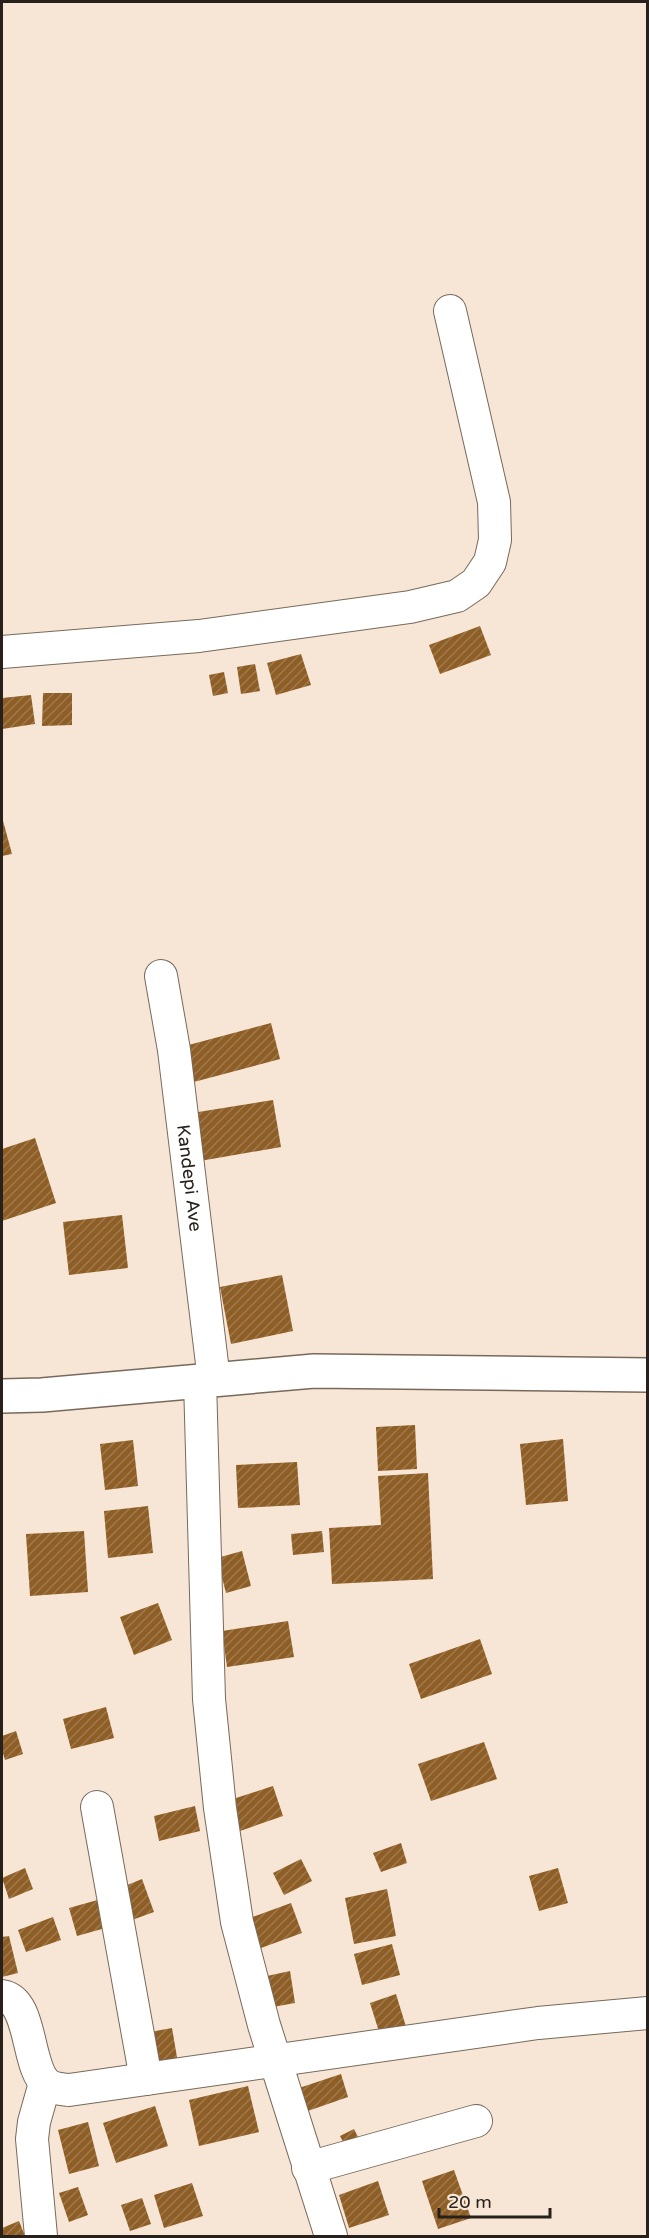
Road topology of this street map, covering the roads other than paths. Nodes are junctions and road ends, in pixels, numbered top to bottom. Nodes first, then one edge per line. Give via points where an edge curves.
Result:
1 (450, 311) dead end
2 (2, 652) edge
3 (161, 976) dead end
4 (648, 1375) edge
5 (207, 1380) junction
6 (2, 1396) edge
7 (97, 1807) dead end
8 (2, 1996) edge
9 (648, 2013) edge
10 (274, 2060) junction
11 (146, 2079) junction
12 (45, 2083) junction
13 (476, 2121) dead end
14 (308, 2168) junction
15 (41, 2236) edge
16 (331, 2236) edge

1 - 2 street via 494,502 495,540 490,562 476,583 457,596 410,607 199,636
3 - 5 street, Kandepi Ave via 174,1050
4 - 5 street via 314,1371
5 - 6 street
5 - 10 street, Kandepi Ave via 209,1699 237,1922
7 - 11 street
8 - 12 street via 17,2005
9 - 10 street via 538,2023
10 - 11 street
10 - 14 street, Kandepi Ave
11 - 12 street via 69,2090
12 - 15 street via 32,2139
13 - 14 street
14 - 16 street, Kandepi Ave

